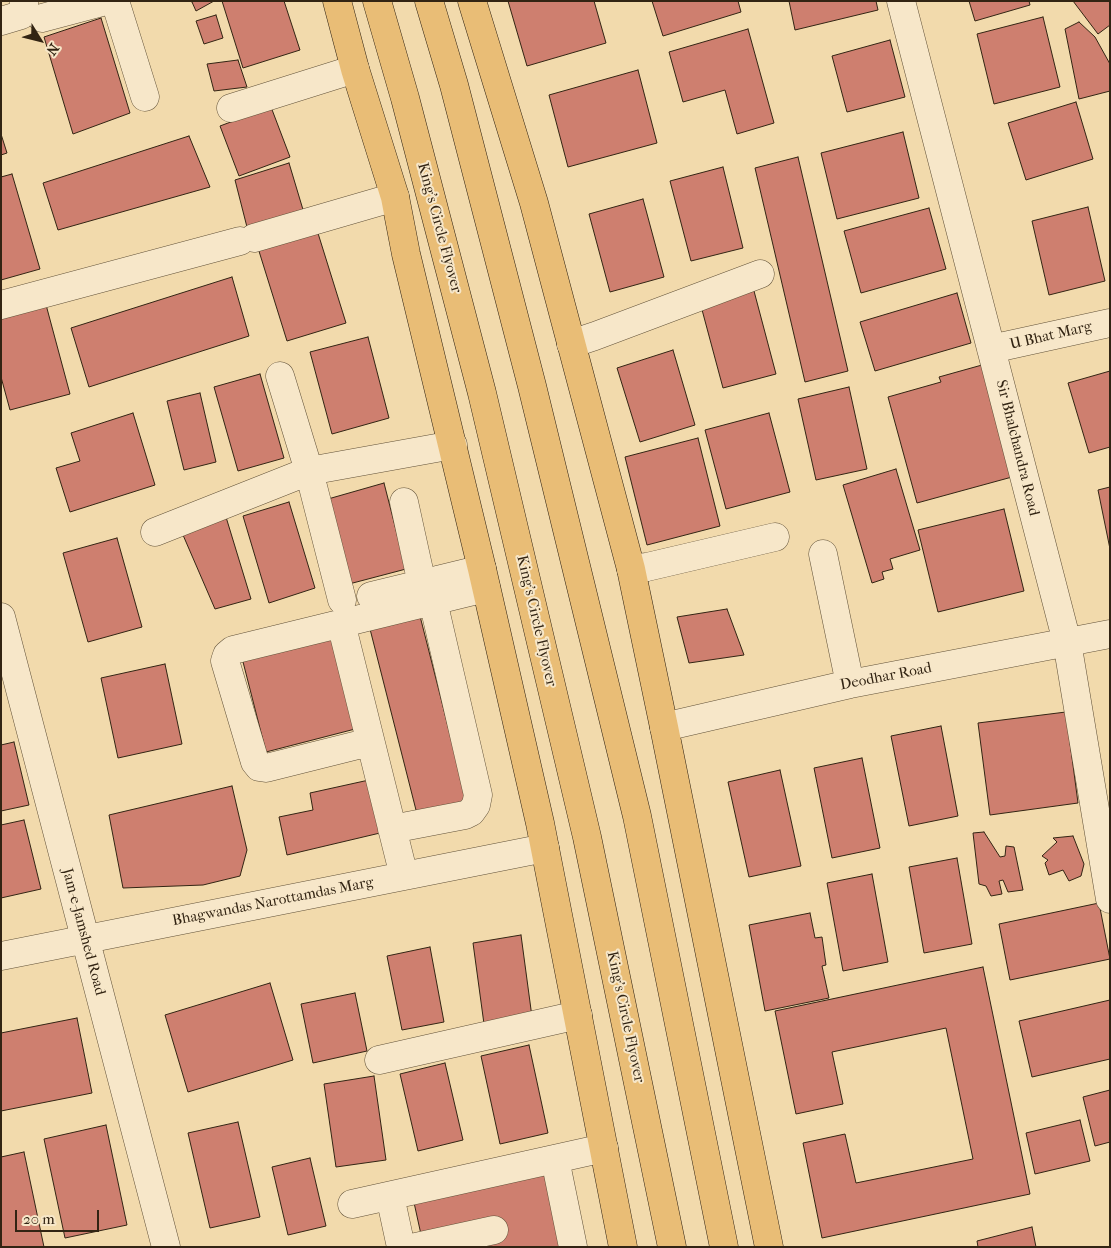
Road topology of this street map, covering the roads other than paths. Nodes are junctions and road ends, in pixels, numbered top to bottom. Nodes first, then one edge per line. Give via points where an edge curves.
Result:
1 (106, 1) edge
2 (115, 1) edge
3 (337, 1) edge
4 (377, 1) edge
5 (429, 1) edge
6 (472, 1) edge
7 (901, 1) edge
8 (33, 10) edge
9 (1, 21) edge
10 (355, 69) junction
11 (145, 97) dead end
12 (231, 108) dead end
13 (394, 197) junction
14 (760, 274) dead end
15 (1, 305) edge
16 (1110, 323) edge
17 (571, 344) junction
18 (991, 349) junction
19 (280, 376) dead end
20 (453, 445) junction
21 (309, 471) junction
22 (404, 502) dead end
23 (155, 532) dead end
24 (775, 537) dead end
25 (823, 554) dead end
26 (631, 569) junction
27 (484, 579) junction
28 (428, 593) junction
29 (371, 596) dead end
30 (342, 611) junction
31 (2, 620) edge
32 (1110, 634) edge
33 (1067, 642) junction
34 (850, 684) junction
35 (664, 727) junction
36 (370, 742) junction
37 (392, 829) junction
38 (545, 848) junction
39 (404, 876) junction
40 (1110, 899) edge
41 (85, 940) junction
42 (1, 956) edge
43 (578, 1015) junction
44 (379, 1060) dead end
45 (604, 1148) junction
46 (555, 1159) junction
47 (390, 1196) junction
48 (352, 1204) dead end
49 (494, 1230) dead end
50 (166, 1247) edge
51 (401, 1247) edge
52 (416, 1247) edge
53 (573, 1247) edge
54 (623, 1247) edge
55 (672, 1247) edge
56 (724, 1247) edge
57 (769, 1247) edge

1 - 8 street
2 - 11 street
3 - 10 highway
4 - 55 highway, King's Circle Flyover via 487,412 587,837
5 - 56 highway via 532,386 638,816
6 - 17 highway via 534,203
7 - 18 street, Sir Bhalchandra Road
8 - 9 street
10 - 12 street
10 - 13 highway
13 - 15 street via 247,240
13 - 20 highway
14 - 17 street
16 - 18 street, U Bhat Marg
17 - 26 highway
18 - 33 street, Sir Bhalchandra Road
19 - 21 street
20 - 21 street
20 - 27 highway
21 - 23 street
21 - 30 street
22 - 28 street
24 - 26 street
25 - 34 street
26 - 35 highway
27 - 28 street
27 - 38 highway
28 - 29 street
28 - 30 street
28 - 37 street via 478,795 476,805 465,815
30 - 36 street
30 - 36 street via 233,650 225,661 259,767 266,768
31 - 41 street, Jam-e-Jamshed Road
32 - 33 street, Deodhar Road
33 - 34 street, Deodhar Road
33 - 40 street, Sir Bhalchandra Road
34 - 35 street, Deodhar Road
35 - 57 highway
36 - 37 street
37 - 39 street
38 - 39 street, Bhagwandas Narottamdas Marg
38 - 43 highway
39 - 41 street, Bhagwandas Narottamdas Marg
41 - 42 street, Bhagwandas Narottamdas Marg
41 - 50 street, Jam-e-Jamshed Road
43 - 44 street
43 - 45 highway
45 - 46 street
45 - 54 highway
46 - 47 street
46 - 53 street
47 - 48 street
47 - 51 street
49 - 52 street

